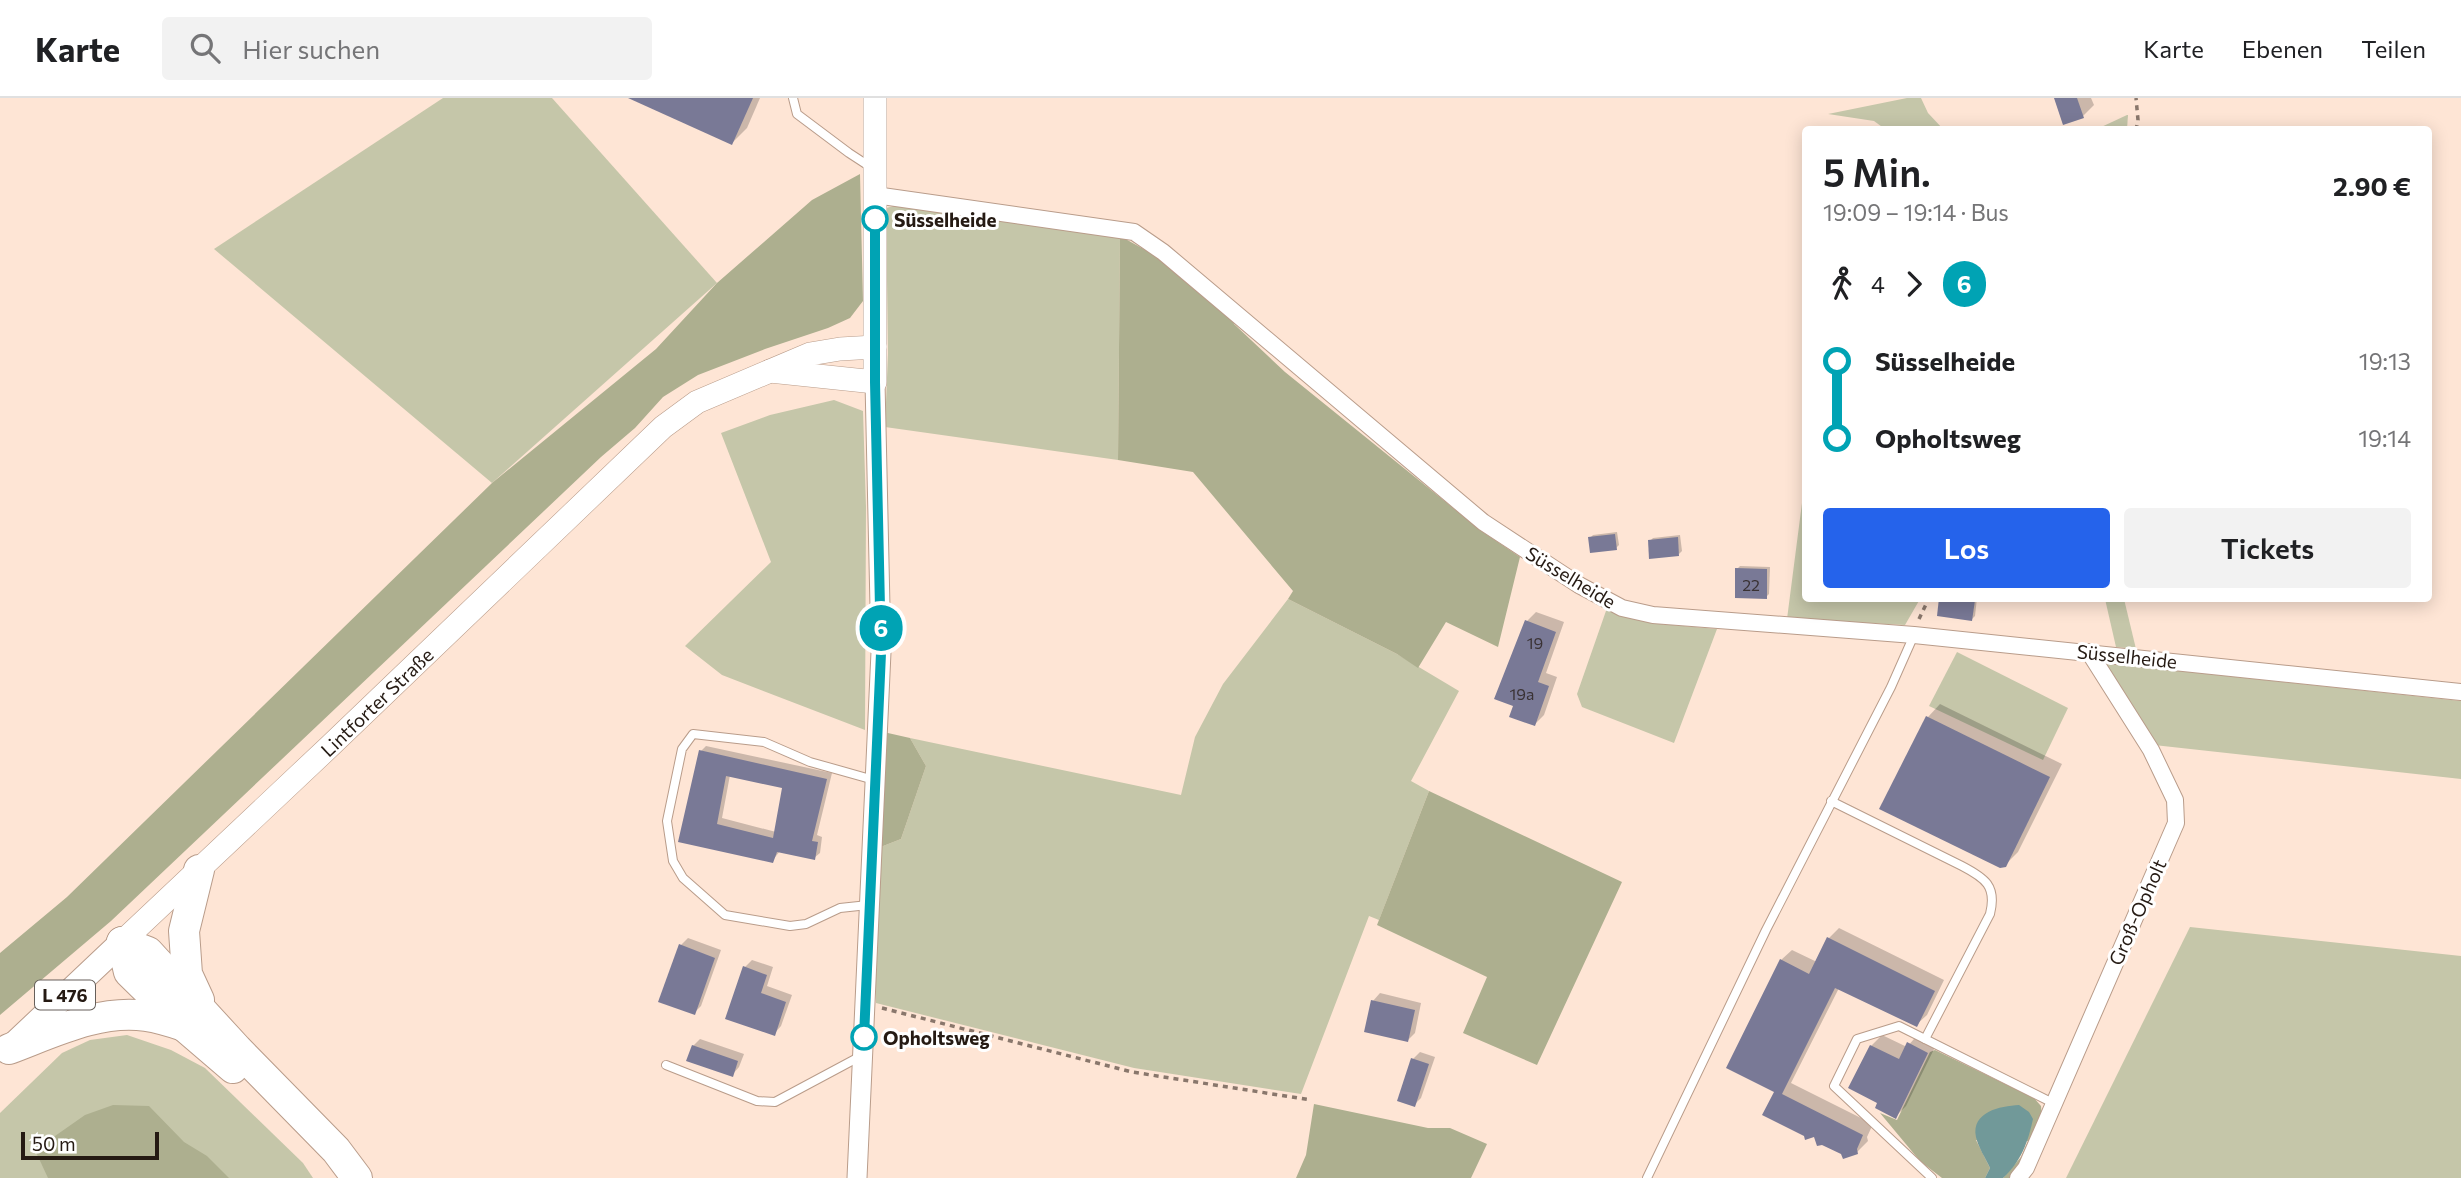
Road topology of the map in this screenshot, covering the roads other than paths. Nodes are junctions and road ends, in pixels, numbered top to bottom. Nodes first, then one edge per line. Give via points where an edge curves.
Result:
1 (793, 98) edge
2 (874, 98) edge
3 (875, 169) junction
4 (875, 195) junction
5 (875, 347) junction
6 (770, 371) junction
7 (875, 382) junction
8 (1914, 635) junction
9 (2089, 652) junction
10 (2461, 692) edge
11 (877, 780) junction
12 (1831, 801) junction
13 (199, 870) junction
14 (871, 905) junction
15 (121, 942) junction
16 (194, 1019) junction
17 (1925, 1039) junction
18 (4, 1053) edge
19 (863, 1055) junction
20 (666, 1065) dead end
21 (2053, 1103) junction
22 (341, 1178) edge
23 (357, 1178) edge
24 (857, 1178) edge
25 (1647, 1178) edge
26 (1932, 1178) edge
27 (2018, 1178) edge

1 - 3 lane via 797,114
2 - 3 main road
3 - 4 main road
4 - 5 main road
4 - 8 street, Süsselheide via 1134,232 1163,251 1483,522 1622,608 1653,615
5 - 6 main road, Lintforter Straße / L 476 via 810,354
5 - 7 main road
6 - 7 main road, Lintforter Straße / L 476
6 - 13 main road, Lintforter Straße / L 476 via 696,402 663,427
7 - 11 street via 881,653
8 - 9 street, Süsselheide
8 - 12 lane
9 - 10 street, Süsselheide
9 - 21 street, Groß-Opholt via 2151,750 2175,800 2176,823
11 - 14 street
11 - 14 lane via 810,762 764,742 692,734 682,749 667,821 673,861 683,878 725,915 790,926 841,908
12 - 17 lane via 1962,866 1982,877 1990,888 1994,899 1990,914
12 - 25 lane
13 - 15 main road, Lintforter Straße / L 476
13 - 16 highway via 184,932
14 - 19 street
15 - 16 highway via 130,972
15 - 18 main road, Lintforter Straße / L 476
16 - 18 highway via 111,1016
16 - 22 highway via 327,1157
16 - 23 highway via 336,1150
17 - 21 lane
17 - 26 lane via 1899,1026 1857,1039 1834,1086
19 - 20 lane via 775,1102 757,1101
19 - 24 street
21 - 27 street, Groß-Opholt

